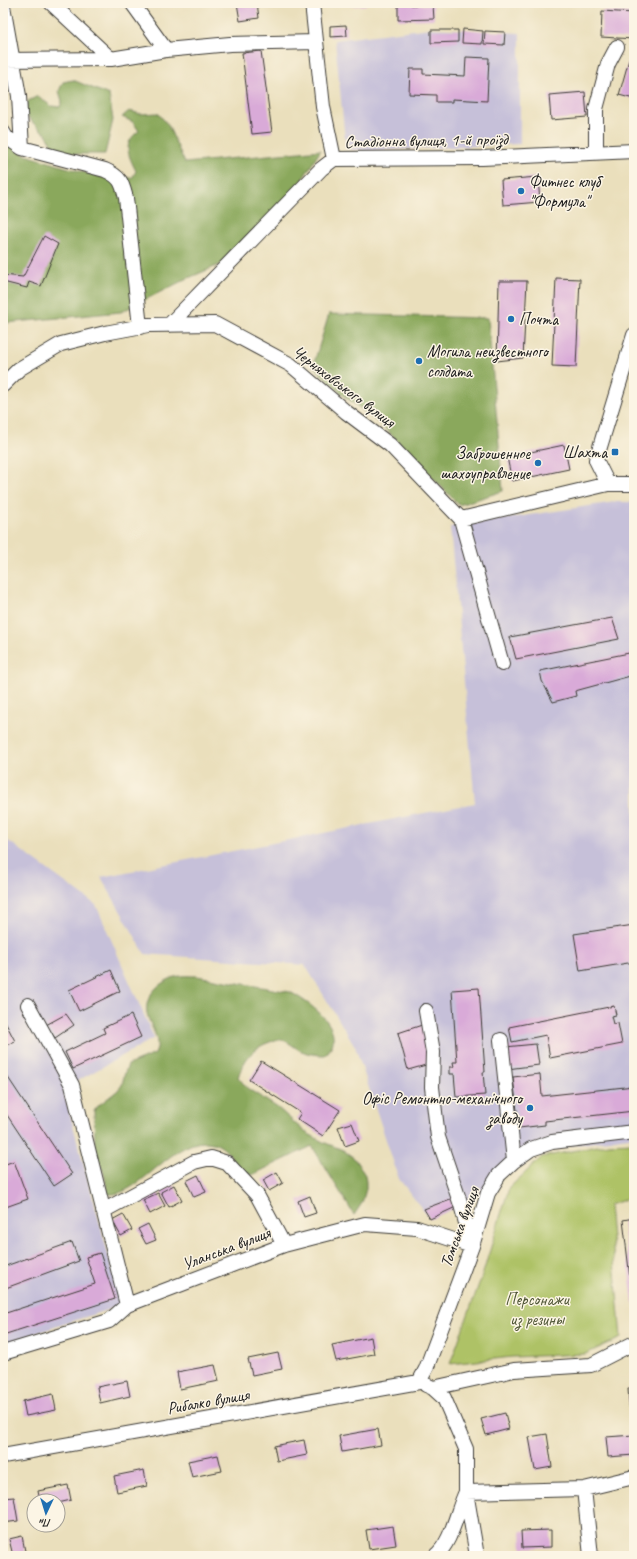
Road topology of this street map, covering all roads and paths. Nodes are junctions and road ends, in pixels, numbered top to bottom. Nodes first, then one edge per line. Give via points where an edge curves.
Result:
1 (51, 3) edge
2 (132, 3) edge
3 (312, 3) edge
4 (3, 6) edge
5 (316, 42) junction
6 (617, 47) dead end
7 (166, 50) junction
8 (111, 59) junction
9 (8, 60) edge
10 (3, 132) edge
11 (22, 148) junction
12 (634, 151) edge
13 (596, 153) junction
14 (334, 159) junction
15 (169, 325) junction
16 (140, 327) junction
17 (634, 335) edge
18 (3, 385) edge
19 (608, 484) junction
20 (634, 484) edge
21 (462, 519) junction
22 (502, 664) dead end
23 (28, 1005) dead end
24 (426, 1011) dead end
25 (501, 1040) dead end
26 (634, 1132) edge
27 (514, 1161) junction
28 (103, 1211) junction
29 (284, 1246) junction
30 (472, 1246) junction
31 (127, 1305) junction
32 (634, 1343) edge
33 (3, 1353) edge
34 (419, 1382) junction
35 (433, 1388) junction
36 (3, 1456) edge
37 (634, 1477) edge
38 (584, 1488) junction
39 (466, 1492) junction
40 (436, 1556) edge
41 (477, 1556) edge
42 (591, 1556) edge

1 - 8 street
2 - 7 street
3 - 5 street
4 - 9 street
5 - 7 street via 230,44
5 - 14 street via 323,107
6 - 13 street via 608,64 596,109
7 - 8 street
8 - 9 street
9 - 11 street via 19,96
10 - 11 street
11 - 16 street via 105,170 115,174 122,183 126,198
12 - 13 street, Стадіонна вулиця, 1-й проїзд
13 - 14 street, Стадіонна вулиця, 1-й проїзд via 482,158
14 - 15 street, Стадіонна вулиця, 1-й проїзд via 321,169
15 - 16 street, Черняховського вулиця
15 - 21 street, Черняховського вулиця via 215,324 291,365 390,445
16 - 18 street, Черняховського вулиця via 61,344 19,369
17 - 19 street via 596,460
19 - 20 street
19 - 21 street
21 - 22 street
23 - 28 street via 72,1086
24 - 30 street via 433,1052 432,1087 438,1137
25 - 27 street
26 - 27 street, Томська вулиця via 552,1142 531,1149
27 - 30 street, Томська вулиця via 499,1175 488,1193
28 - 29 street via 194,1162 211,1158 227,1163 257,1195
28 - 31 street
29 - 30 street, Уланська вулиця via 365,1224 417,1228
29 - 31 street, Уланська вулиця
30 - 34 street, Томська вулиця
31 - 33 street, Уланська вулиця via 109,1321
32 - 35 street via 591,1365 514,1370
34 - 35 street
34 - 36 street, Рибалко вулиця
35 - 39 street via 444,1398 466,1449
37 - 38 street
38 - 39 street
38 - 42 street
39 - 40 street via 450,1535
39 - 41 street

